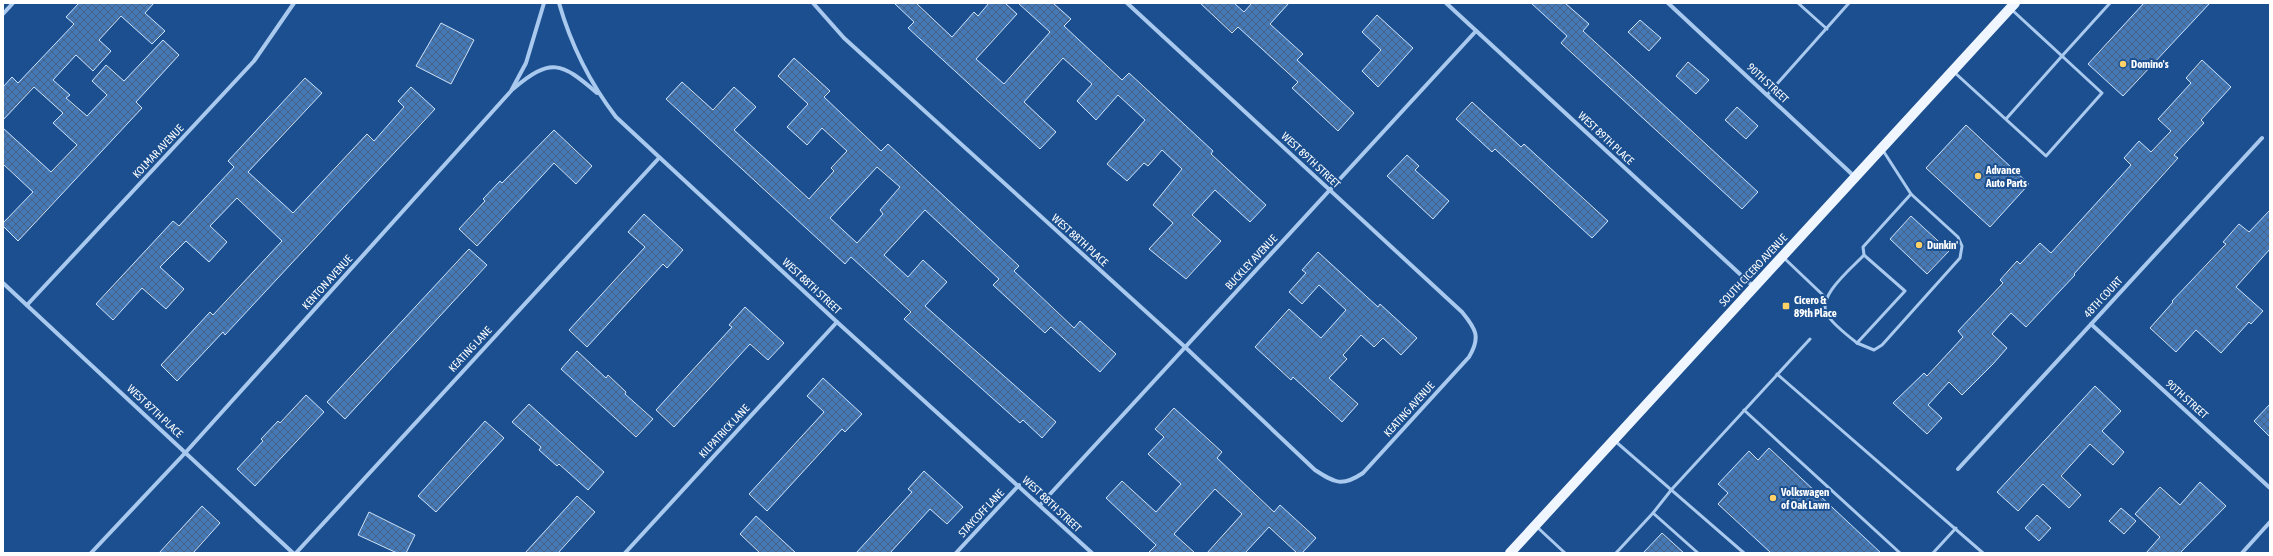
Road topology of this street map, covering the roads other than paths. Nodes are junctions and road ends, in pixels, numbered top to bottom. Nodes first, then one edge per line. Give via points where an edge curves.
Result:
1 (13, 3) edge
2 (294, 3) edge
3 (544, 3) edge
4 (558, 3) edge
5 (813, 3) edge
6 (1127, 3) edge
7 (1446, 3) edge
8 (1668, 3) edge
9 (1798, 3) edge
10 (1849, 3) edge
11 (2110, 3) edge
12 (2010, 5) edge
13 (3, 14) edge
14 (1827, 29) junction
15 (1476, 30) junction
16 (2062, 56) junction
17 (1953, 70) junction
18 (511, 91) junction
19 (599, 95) junction
20 (1767, 95) junction
21 (2006, 119) junction
22 (2262, 138) dead end
23 (1881, 148) junction
24 (658, 158) junction
25 (1855, 177) junction
26 (1330, 190) junction
27 (1911, 194) junction
28 (1864, 255) junction
29 (1782, 256) junction
30 (3, 283) edge
31 (1754, 287) junction
32 (1826, 297) junction
33 (27, 305) junction
34 (837, 322) junction
35 (2091, 324) junction
36 (1476, 336) joint
37 (1810, 339) dead end
38 (1857, 343) junction
39 (1184, 347) junction
40 (1777, 374) junction
41 (1744, 410) junction
42 (1614, 440) junction
43 (186, 452) junction
44 (1958, 469) dead end
45 (1342, 483) joint
46 (1019, 485) junction
47 (2270, 488) edge
48 (1672, 489) junction
49 (1040, 505) junction
50 (1653, 513) junction
51 (2270, 522) edge
52 (1536, 526) junction
53 (1956, 528) junction
54 (91, 553) edge
55 (294, 553) edge
56 (625, 553) edge
57 (956, 553) edge
58 (1092, 553) edge
59 (1510, 553) edge
60 (1565, 553) edge
61 (1616, 553) edge
62 (1698, 553) edge
63 (1744, 553) edge
64 (1900, 553) edge
65 (1933, 553) edge
66 (1983, 553) edge
67 (2242, 553) edge

1 - 13 street
2 - 33 street, KOLMAR AVENUE via 254,61
3 - 18 street, KENTON AVENUE via 526,63
4 - 19 street, WEST 88TH STREET via 582,65
5 - 39 street, WEST 88TH PLACE via 844,38
6 - 26 street, WEST 89TH STREET
7 - 15 street, WEST 89TH PLACE
8 - 20 street, 90TH STREET
9 - 14 lane
10 - 14 lane
11 - 16 lane
12 - 16 lane
12 - 17 main road, SOUTH CICERO AVENUE
14 - 20 lane
15 - 26 street, BUCKLEY AVENUE
15 - 31 street, WEST 89TH PLACE
16 - 21 lane
16 - 21 lane via 2102,93 2046,156
17 - 21 lane
17 - 23 main road, SOUTH CICERO AVENUE
18 - 19 street via 528,76 550,67 574,73
18 - 43 street, KENTON AVENUE
19 - 24 street, WEST 88TH STREET via 616,117
20 - 25 street, 90TH STREET
22 - 35 street, 48TH COURT
23 - 25 main road, SOUTH CICERO AVENUE
23 - 27 lane
24 - 34 street, WEST 88TH STREET
24 - 55 street, KEATING LANE
25 - 29 main road, SOUTH CICERO AVENUE
26 - 36 street, WEST 89TH STREET via 1462,312 1473,326
26 - 39 street, BUCKLEY AVENUE
27 - 28 lane via 1863,247
27 - 38 lane via 1958,237 1962,246 1960,258 1882,345 1874,350
28 - 32 lane
28 - 38 lane via 1905,291
29 - 31 main road, SOUTH CICERO AVENUE
29 - 32 lane
30 - 33 street, WEST 87TH PLACE
31 - 42 main road, SOUTH CICERO AVENUE
32 - 38 lane via 1823,306 1827,316
33 - 43 street, WEST 87TH PLACE
34 - 46 street, WEST 88TH STREET
34 - 56 street, KILPATRICK LANE
35 - 44 street, 48TH COURT
35 - 47 street, 90TH STREET
36 - 45 street, KEATING AVENUE via 1476,346 1469,357 1374,462 1363,473
37 - 40 lane
39 - 45 street, WEST 88TH PLACE via 1316,470
39 - 49 street, BUCKLEY AVENUE
40 - 41 lane
40 - 53 lane
41 - 48 lane
41 - 64 lane
42 - 48 lane
42 - 52 main road, SOUTH CICERO AVENUE
43 - 54 street, KENTON AVENUE
43 - 55 street, WEST 87TH PLACE
46 - 49 street, WEST 88TH STREET
46 - 57 street, STAYCOFF LANE
48 - 50 lane
48 - 63 lane
49 - 58 street, WEST 88TH STREET
50 - 61 lane
50 - 62 lane
51 - 67 street
52 - 59 main road, SOUTH CICERO AVENUE
52 - 60 lane
53 - 65 lane
53 - 66 lane

